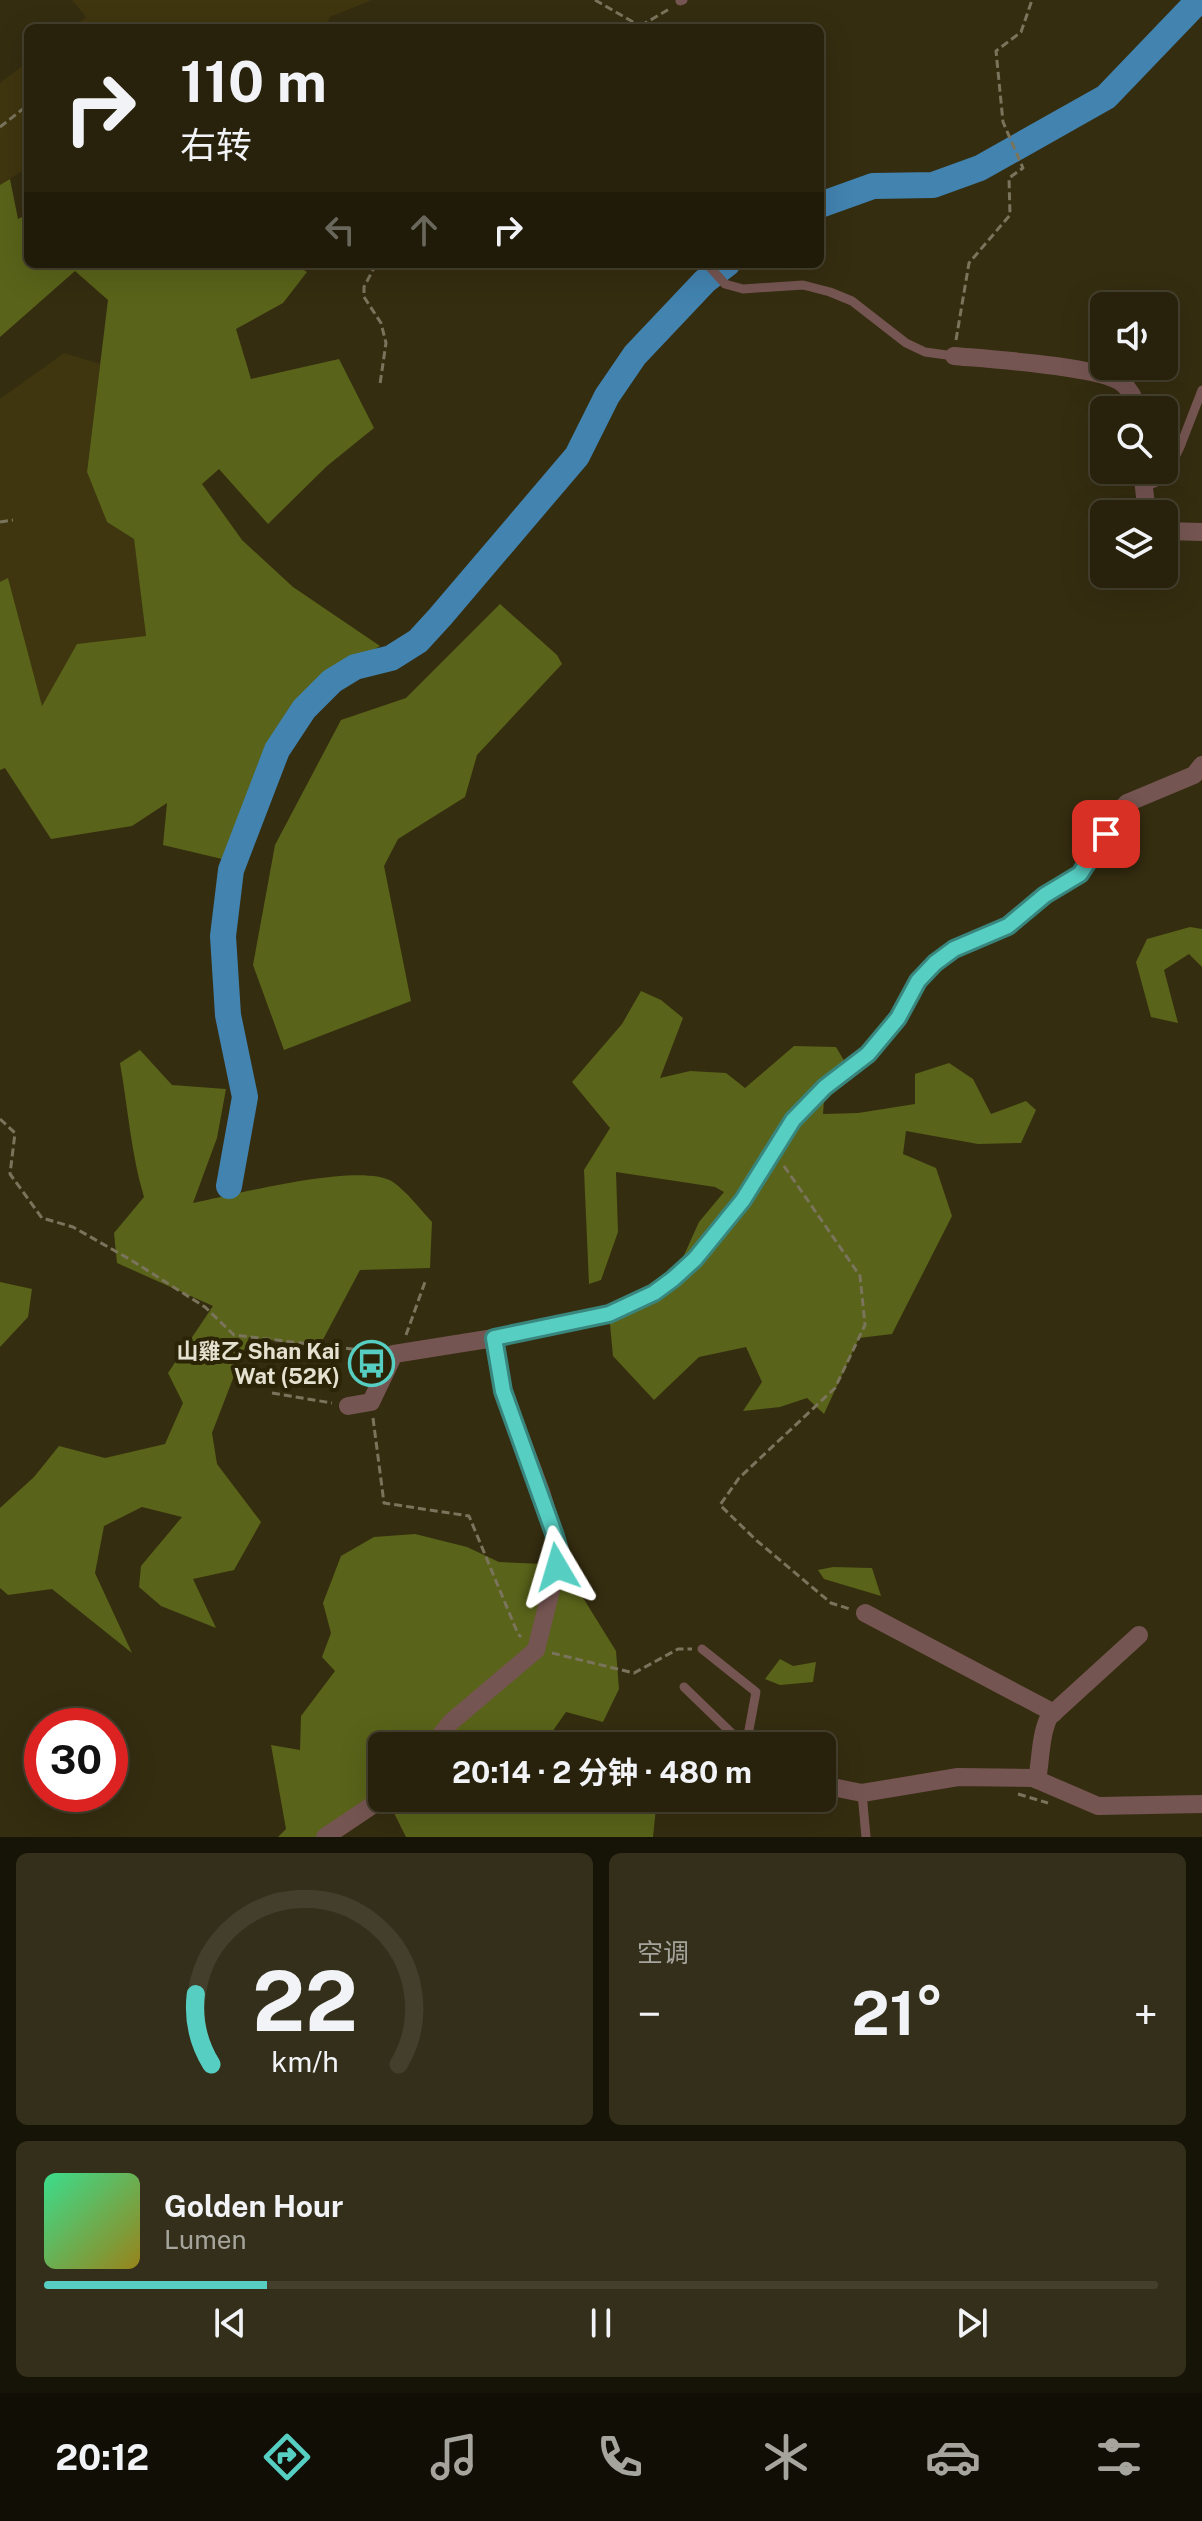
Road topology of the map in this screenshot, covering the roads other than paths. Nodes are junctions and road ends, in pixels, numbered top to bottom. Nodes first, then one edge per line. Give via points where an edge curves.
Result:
1 (711, 268) edge
2 (954, 356) joint
3 (1202, 390) edge
4 (1134, 396) edge
5 (1178, 451) edge
6 (1178, 531) edge
7 (1202, 532) edge
8 (1202, 765) edge
9 (494, 1338) junction
10 (348, 1406) road end
11 (865, 1613) road end
12 (1139, 1635) dead end
13 (702, 1649) road end
14 (684, 1687) dead end
15 (1054, 1713) junction
16 (443, 1732) edge
17 (731, 1732) edge
18 (748, 1732) edge
19 (1037, 1780) junction
20 (836, 1788) edge
21 (862, 1793) junction
22 (1202, 1804) edge
23 (368, 1808) edge
24 (325, 1837) edge
25 (866, 1837) edge

1 - 2 lane via 725,284 743,289 803,285 830,292 852,301 906,343
2 - 4 street via 1105,376 1121,382
3 - 5 lane
6 - 7 street
8 - 9 street via 1183,781 1127,803 1080,874 1008,926 935,963 868,1054 793,1120 743,1200 695,1259 654,1293 609,1314
9 - 10 street via 394,1354 371,1402
9 - 16 street via 503,1391 560,1554 536,1650
11 - 15 street
12 - 15 street
13 - 18 lane via 756,1692
14 - 17 lane
15 - 19 street via 1042,1736
19 - 21 street via 958,1777
19 - 22 street via 1098,1806
20 - 21 street
21 - 25 lane
23 - 24 street

